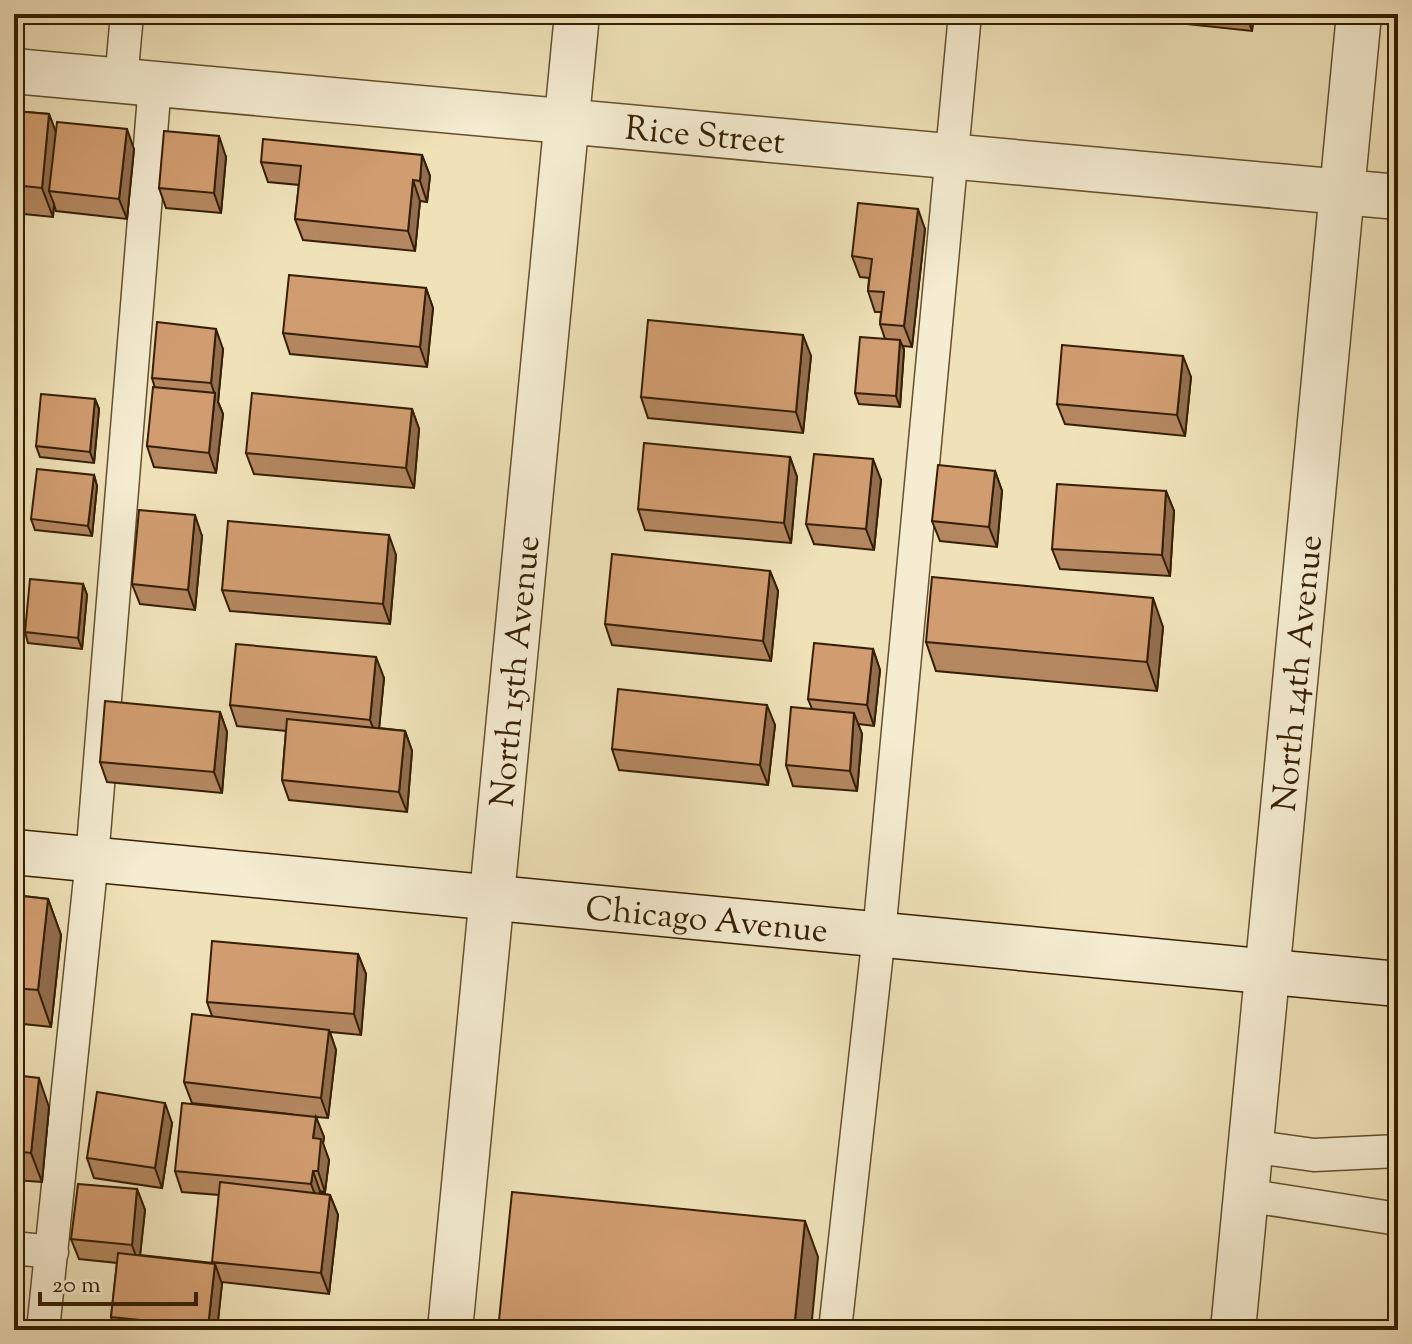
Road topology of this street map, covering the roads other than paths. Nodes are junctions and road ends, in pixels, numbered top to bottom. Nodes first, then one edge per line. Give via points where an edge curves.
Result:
1 (127, 14) edge
2 (577, 14) edge
3 (965, 14) edge
4 (1359, 14) edge
5 (14, 71) edge
6 (138, 82) junction
7 (567, 122) junction
8 (952, 157) junction
9 (1342, 192) junction
10 (1398, 197) edge
11 (14, 852) edge
12 (92, 859) junction
13 (494, 897) junction
14 (879, 934) junction
15 (1267, 971) junction
16 (1398, 984) edge
17 (1250, 1146) junction
18 (1398, 1151) edge
19 (1245, 1195) junction
20 (1398, 1219) edge
21 (14, 1248) edge
22 (52, 1252) junction
23 (43, 1330) edge
24 (450, 1330) edge
25 (835, 1330) edge
26 (1233, 1330) edge

1 - 6 lane
2 - 7 street, North 15th Avenue
3 - 8 lane
4 - 9 street, North 14th Avenue
5 - 6 street, Rice Street
6 - 7 street, Rice Street
6 - 12 lane
7 - 8 street, Rice Street
7 - 13 street, North 15th Avenue
8 - 9 street, Rice Street
8 - 14 lane
9 - 10 street, Rice Street
9 - 15 street, North 14th Avenue
11 - 12 street, Chicago Avenue
12 - 13 street, Chicago Avenue
12 - 22 lane
13 - 14 street, Chicago Avenue
13 - 24 street, North 15th Avenue
14 - 15 street, Chicago Avenue
14 - 25 lane
15 - 16 street, Chicago Avenue
15 - 17 street, North 14th Avenue
17 - 18 lane via 1314,1155
17 - 19 street, North 14th Avenue
19 - 20 lane
19 - 26 street, North 14th Avenue
21 - 22 lane
22 - 23 lane

